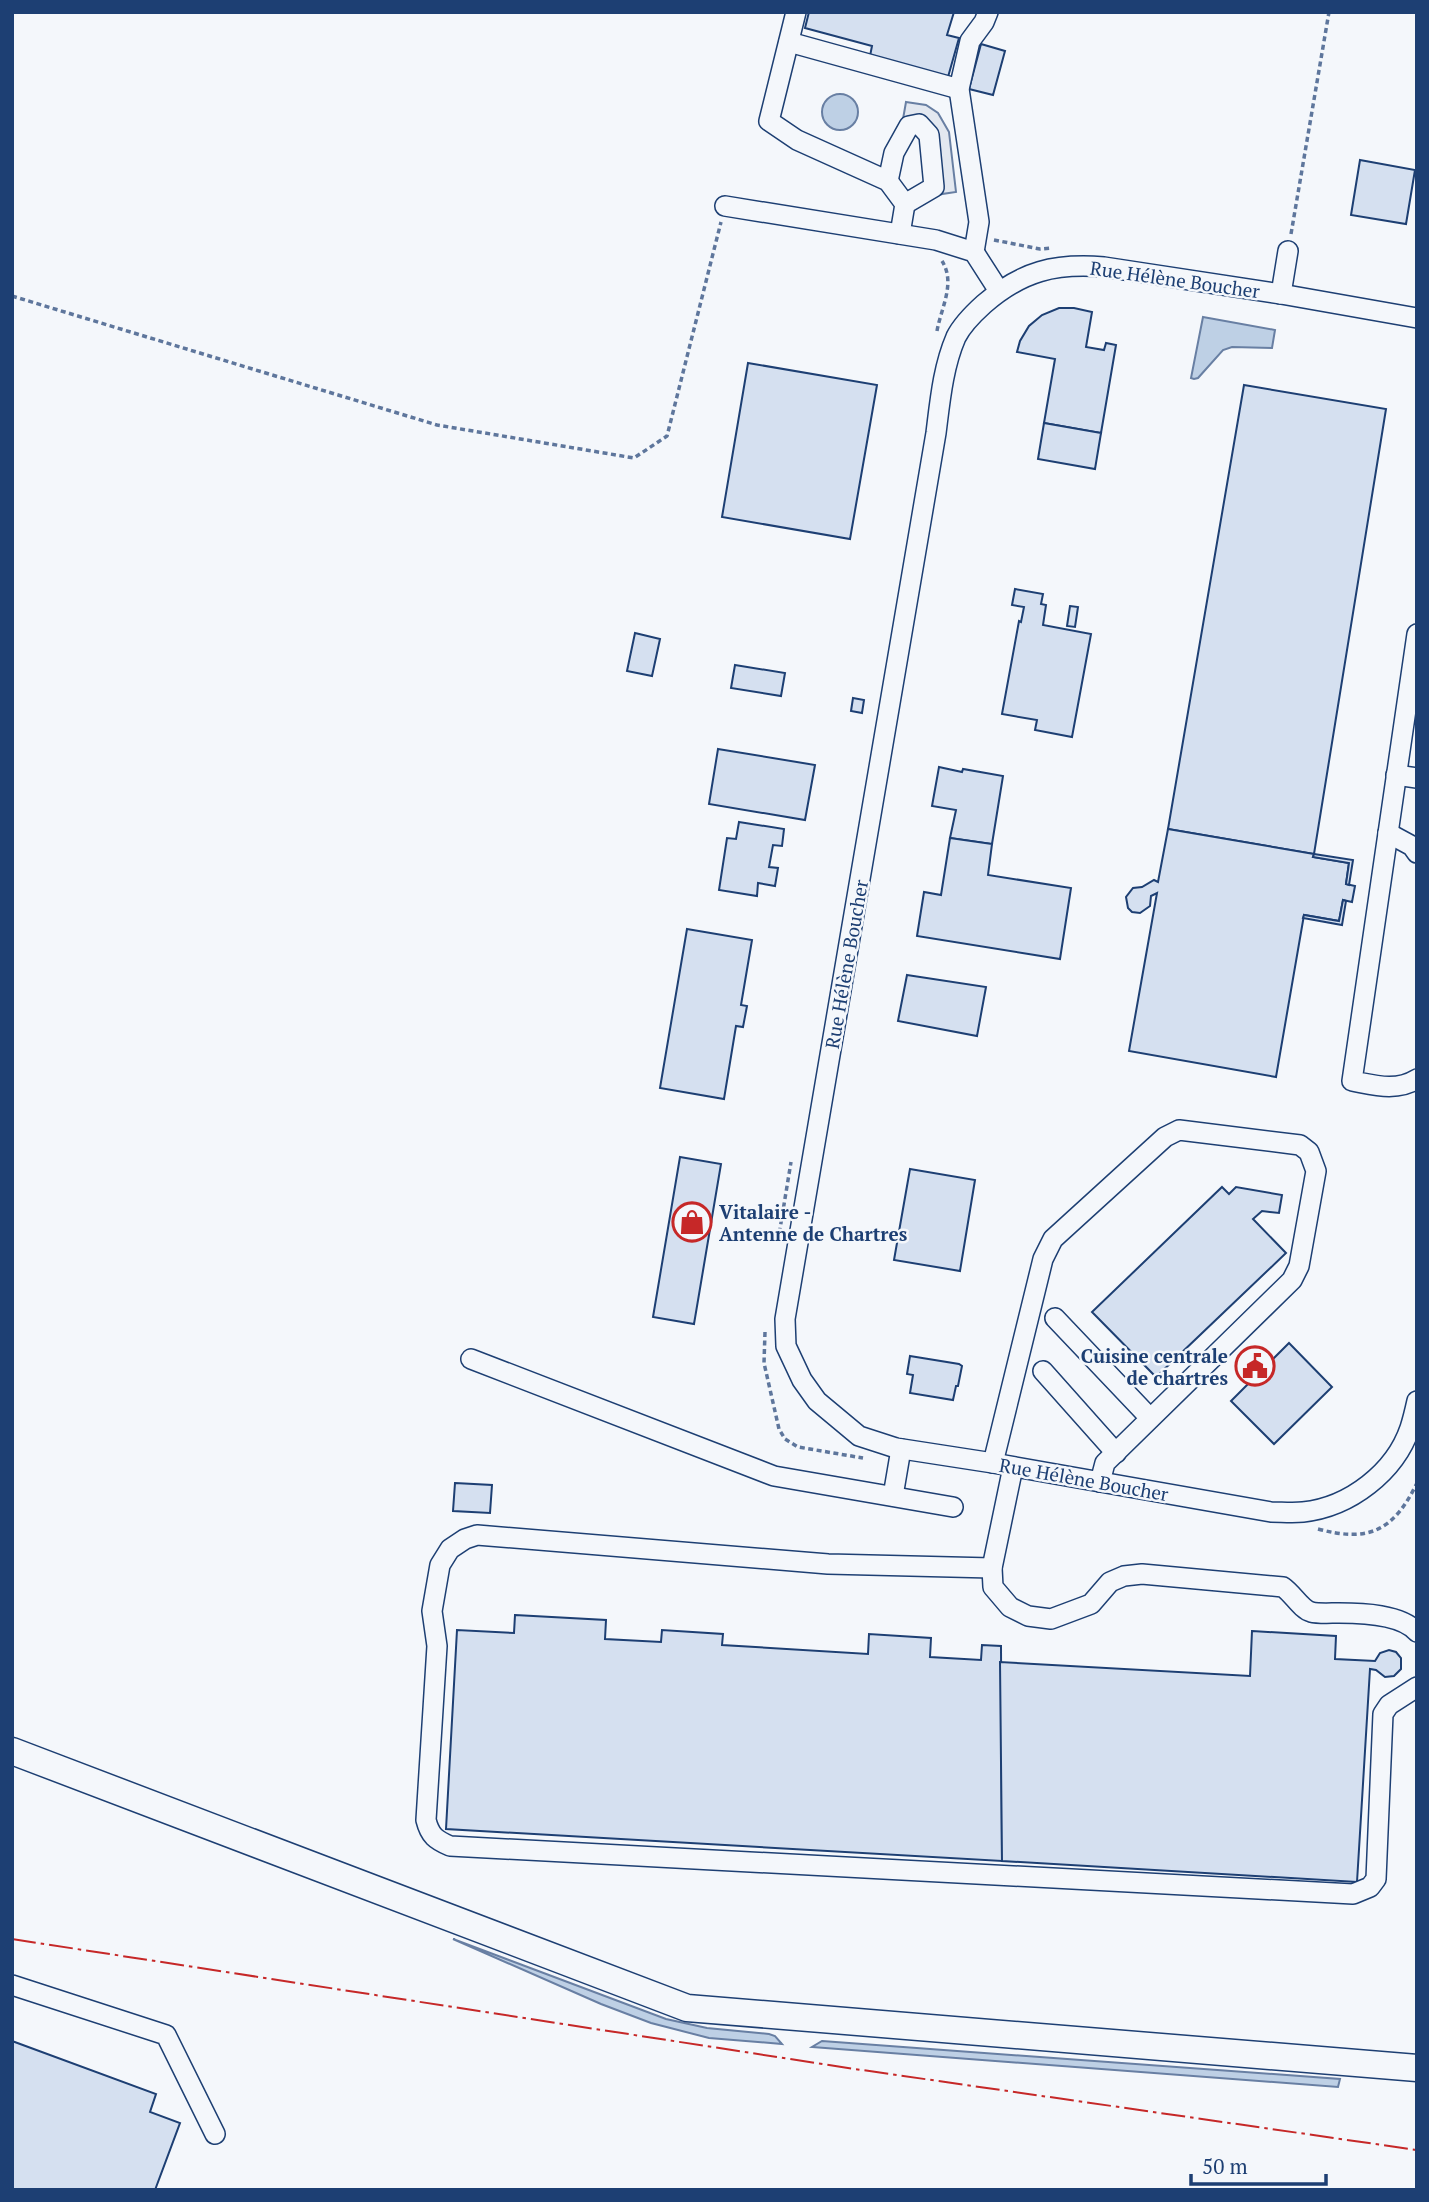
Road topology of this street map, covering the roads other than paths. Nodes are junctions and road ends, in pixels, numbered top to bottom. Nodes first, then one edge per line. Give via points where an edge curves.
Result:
1 (796, 12) edge
2 (988, 12) edge
3 (789, 42) junction
4 (958, 89) junction
5 (888, 181) junction
6 (905, 204) junction
7 (725, 205) road end
8 (900, 234) junction
9 (1288, 251) road end
10 (974, 252) junction
11 (999, 291) junction
12 (1281, 294) junction
13 (1417, 318) edge
14 (1417, 634) edge
15 (1396, 775) junction
16 (1417, 778) edge
17 (1388, 833) junction
18 (1417, 852) edge
19 (1417, 1079) edge
20 (1055, 1318) dead end
21 (471, 1359) dead end
22 (1043, 1371) dead end
23 (1417, 1401) edge
24 (1150, 1419) junction
25 (1116, 1452) junction
26 (899, 1456) junction
27 (993, 1463) junction
28 (1013, 1467) junction
29 (1100, 1482) junction
30 (893, 1496) junction
31 (953, 1507) dead end
32 (992, 1569) junction
33 (1417, 1632) edge
34 (1417, 1687) edge
35 (12, 1751) edge
36 (12, 1985) edge
37 (1417, 2068) edge
38 (215, 2134) dead end

1 - 3 street
2 - 4 street via 970,41
3 - 4 street
3 - 5 street via 769,121 797,140
4 - 10 street via 979,222
5 - 6 street
5 - 6 street via 894,153 909,126 919,124 929,135 934,187
6 - 8 street
7 - 8 street
8 - 10 street
9 - 12 street
10 - 11 street
11 - 12 street, Rue Hélène Boucher via 1024,276 1077,265
11 - 26 street, Rue Hélène Boucher via 975,311 957,336 943,384 785,1319 786,1346 817,1401 859,1436
12 - 13 street, Rue Hélène Boucher
14 - 15 street
15 - 16 street
15 - 17 street
17 - 18 street
17 - 19 street via 1352,1081 1390,1088
20 - 24 street
21 - 30 street via 774,1476
22 - 25 street
23 - 29 street, Rue Hélène Boucher via 1410,1429 1378,1477 1351,1495 1305,1512 1270,1512
24 - 25 street
24 - 27 street via 1292,1280 1299,1266 1316,1171 1309,1152 1300,1145 1179,1130 1165,1136 1053,1239 1042,1259
25 - 29 street via 1105,1463
26 - 27 street, Rue Hélène Boucher
26 - 30 street
27 - 28 street, Rue Hélène Boucher
28 - 29 street, Rue Hélène Boucher
28 - 32 street
30 - 31 street
32 - 33 street via 993,1587 1010,1607 1028,1616 1051,1619 1091,1604 1110,1582 1142,1574 1283,1587 1312,1613 1359,1613 1403,1621
32 - 34 street via 828,1564 477,1535 465,1539 450,1549 440,1565 432,1611 437,1646 426,1821 429,1833 450,1846 1353,1894 1376,1879 1383,1714
35 - 37 main road via 687,2008
36 - 38 street via 166,2035

